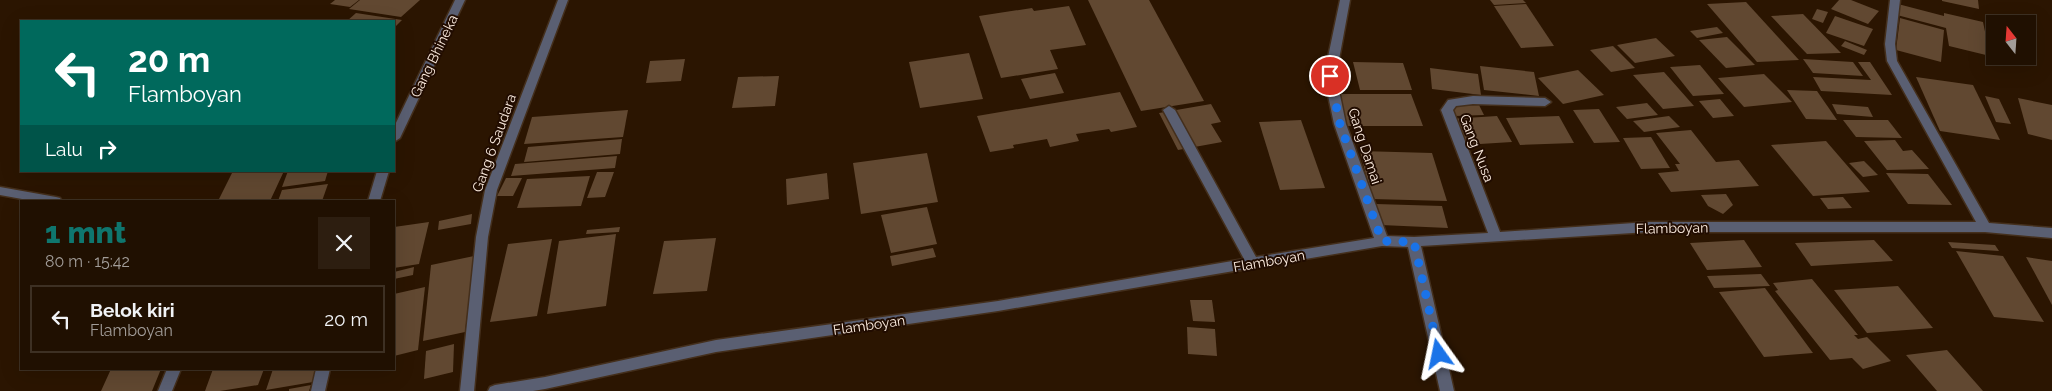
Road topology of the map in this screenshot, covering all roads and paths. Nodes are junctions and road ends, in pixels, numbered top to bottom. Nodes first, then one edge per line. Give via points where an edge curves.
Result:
1 (460, 0) edge
2 (563, 0) edge
3 (1345, 0) edge
4 (1895, 0) edge
5 (1545, 102) dead end
6 (1169, 110) dead end
7 (395, 136) edge
8 (383, 172) edge
9 (0, 191) edge
10 (50, 200) edge
11 (374, 200) edge
12 (1985, 227) junction
13 (2052, 233) edge
14 (1495, 236) junction
15 (1382, 241) junction
16 (1414, 242) junction
17 (1253, 264) junction
18 (174, 370) edge
19 (323, 370) edge
20 (544, 387) edge
21 (165, 391) edge
22 (318, 391) edge
23 (466, 391) edge
24 (495, 391) edge
25 (1447, 391) edge

1 - 7 street, Gang Bhineka
2 - 23 street, Gang 6 Saudara via 492,190 482,237
3 - 15 street, Gang Damai via 1330,76 1340,124
4 - 12 street via 1890,44 1892,61
5 - 14 street, Gang Nusa via 1473,100 1452,103 1447,110
6 - 17 street
8 - 11 street
9 - 10 street
12 - 13 street, Flamboyan
12 - 14 street, Flamboyan via 1649,227
14 - 16 street, Flamboyan
15 - 16 street, Flamboyan
15 - 17 street, Flamboyan
16 - 25 street
17 - 20 street, Flamboyan via 998,306 716,346
18 - 21 street
19 - 22 street
20 - 24 street, Flamboyan

